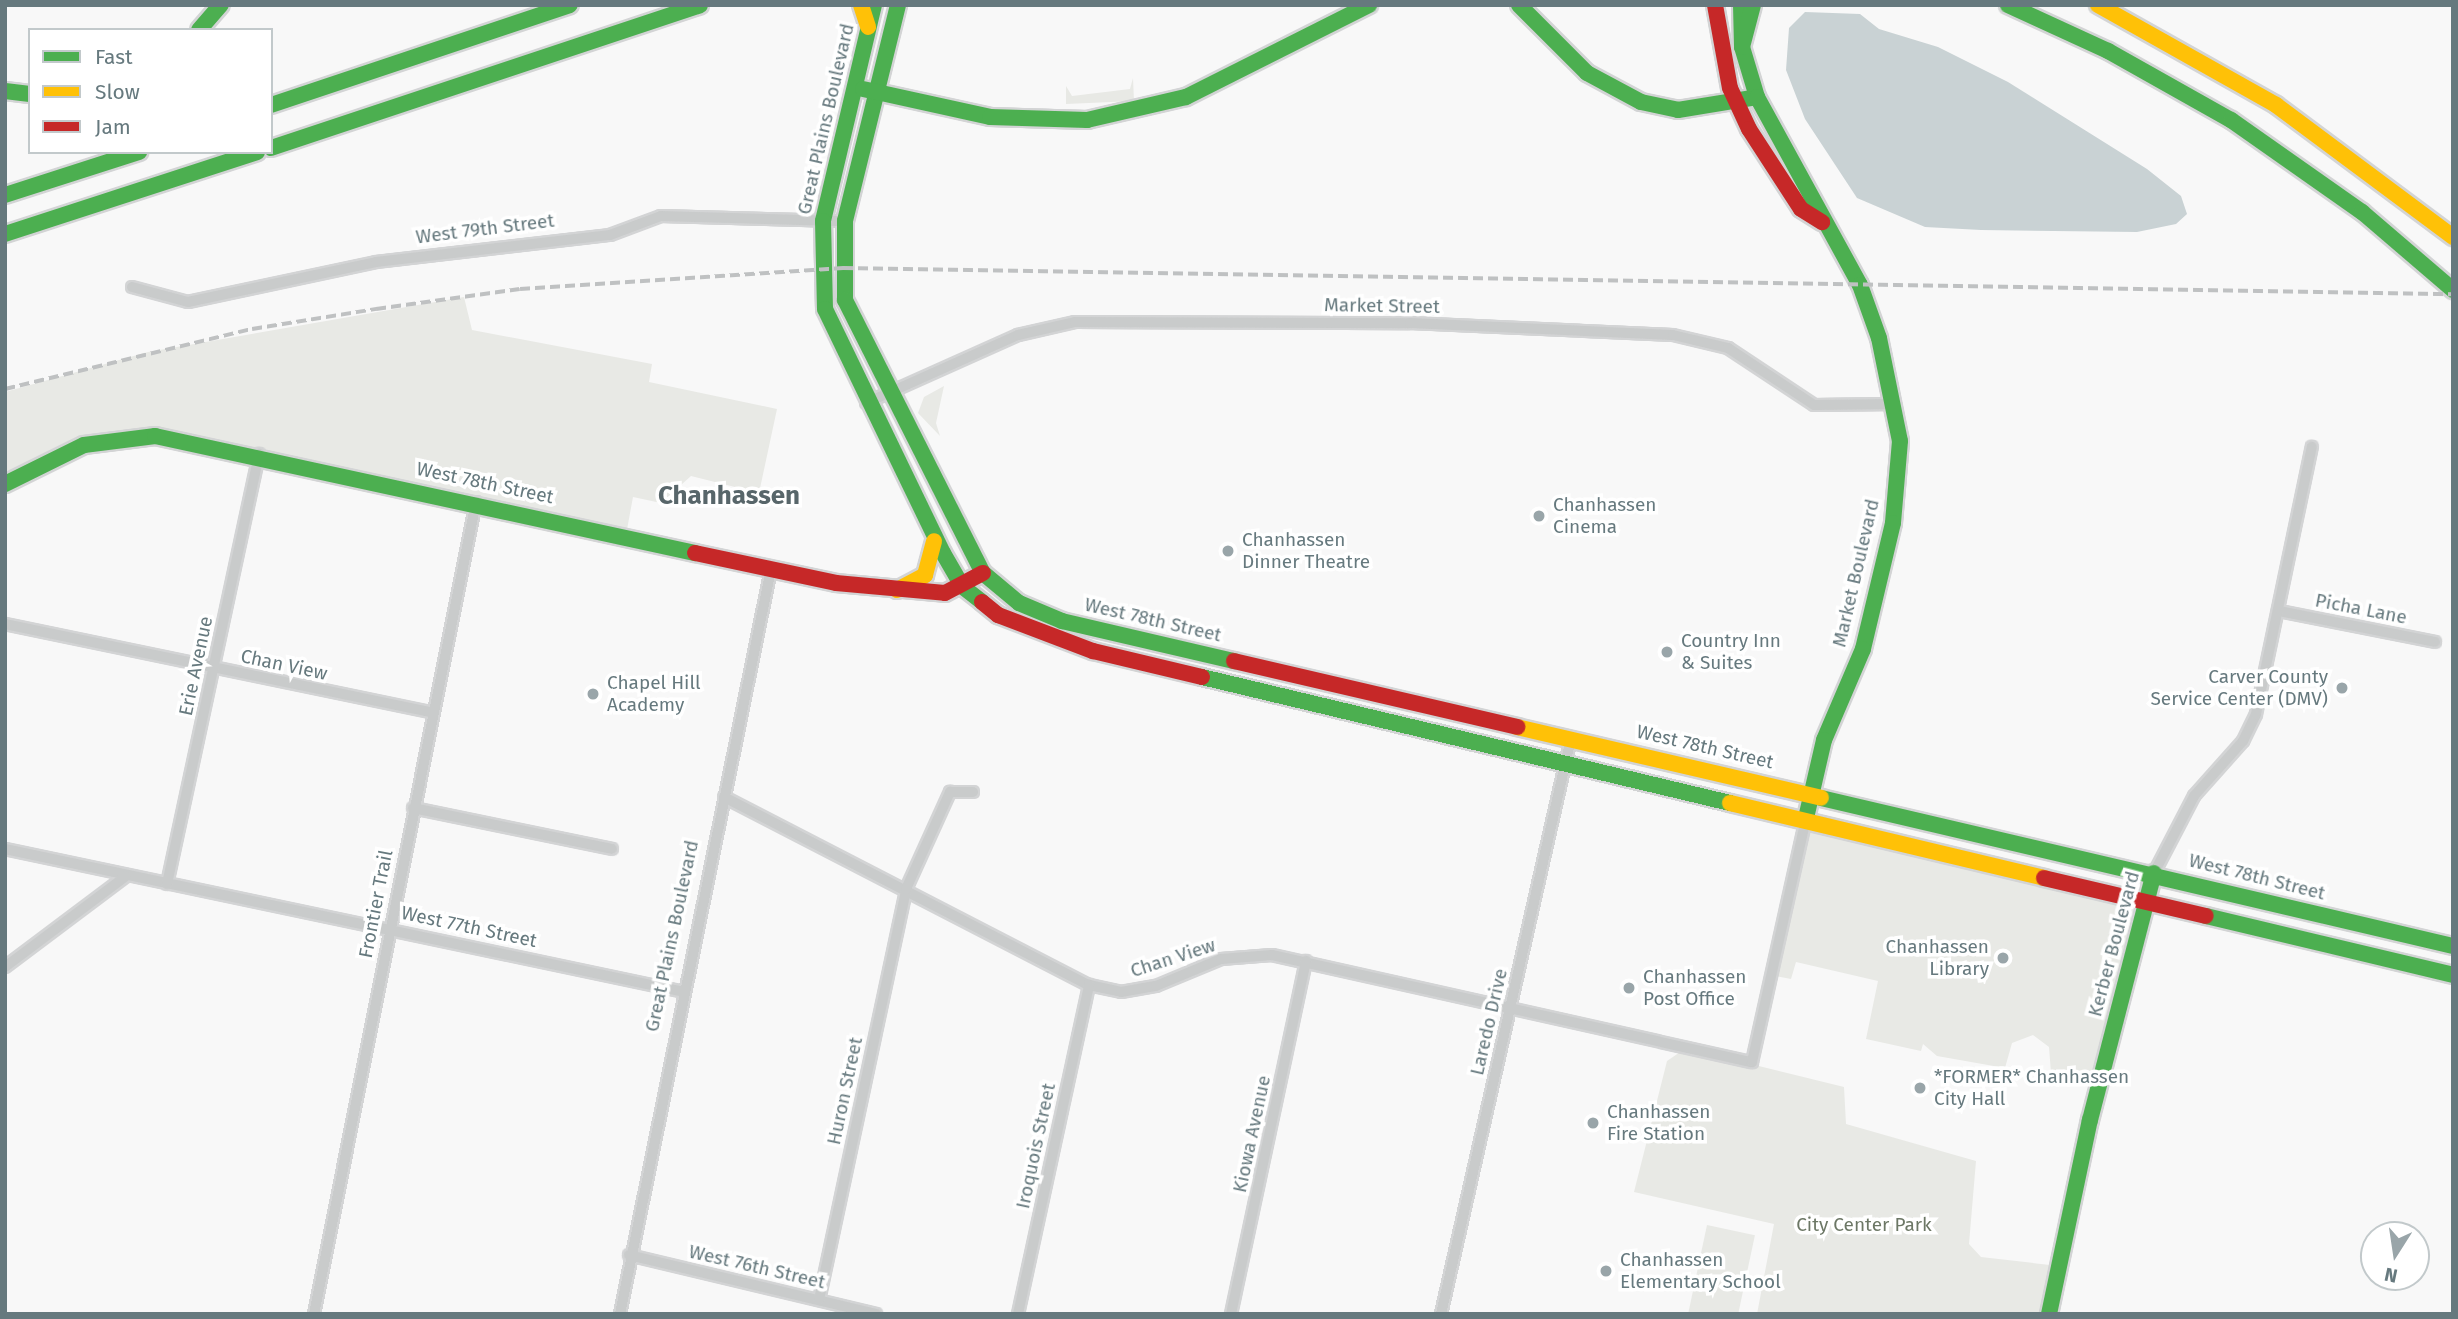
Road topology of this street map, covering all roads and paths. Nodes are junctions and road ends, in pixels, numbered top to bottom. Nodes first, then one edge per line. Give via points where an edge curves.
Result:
1 (221, 5) edge
2 (570, 5) edge
3 (699, 5) edge
4 (861, 5) edge
5 (874, 5) edge
6 (898, 5) edge
7 (1370, 5) edge
8 (1519, 5) edge
9 (1715, 5) edge
10 (1741, 5) edge
11 (1753, 5) edge
12 (2008, 5) edge
13 (2098, 5) edge
14 (868, 27) junction
15 (201, 28) edge
16 (1742, 47) junction
17 (854, 87) junction
18 (873, 91) junction
19 (5, 92) edge
20 (28, 94) edge
21 (1757, 97) junction
22 (1737, 102) junction
23 (273, 104) edge
24 (273, 147) edge
25 (133, 154) edge
26 (251, 154) edge
27 (5, 195) edge
28 (823, 220) junction
29 (845, 221) junction
30 (1822, 222) junction
31 (5, 234) edge
32 (2453, 237) edge
33 (132, 287) dead end
34 (2453, 290) edge
35 (890, 393) junction
36 (865, 403) junction
37 (1895, 404) junction
38 (2312, 447) dead end
39 (259, 454) junction
40 (5, 484) edge
41 (476, 502) junction
42 (933, 536) junction
43 (771, 569) junction
44 (983, 573) junction
45 (963, 587) junction
46 (890, 591) junction
47 (2279, 611) junction
48 (5, 624) edge
49 (2435, 642) dead end
50 (213, 668) junction
51 (433, 713) junction
52 (1571, 738) junction
53 (1566, 762) junction
54 (973, 792) dead end
55 (1812, 793) junction
56 (724, 797) junction
57 (413, 808) junction
58 (1806, 818) junction
59 (5, 849) edge
60 (612, 849) dead end
61 (2154, 873) junction
62 (125, 876) junction
63 (167, 884) junction
64 (905, 889) junction
65 (2143, 900) junction
66 (389, 928) junction
67 (2453, 946) edge
68 (1306, 961) junction
69 (5, 967) edge
70 (2453, 975) edge
71 (1089, 985) junction
72 (681, 991) junction
73 (1510, 1007) junction
74 (1752, 1062) joint
75 (629, 1255) junction
76 (819, 1300) junction
77 (314, 1314) edge
78 (620, 1314) edge
79 (876, 1314) edge
80 (1018, 1314) edge
81 (1231, 1314) edge
82 (1441, 1314) edge
83 (2049, 1314) edge

1 - 15 street
2 - 23 street
3 - 24 street
4 - 14 street
5 - 14 street, Great Plains Boulevard
6 - 18 street, Great Plains Boulevard
7 - 18 street via 1237,76 1122,114 1033,121
8 - 22 street via 1608,89 1678,110
9 - 22 street, Market Boulevard
10 - 16 street, Market Boulevard
11 - 16 street
12 - 34 street via 2108,51 2231,120 2401,244
13 - 32 street via 2276,105
14 - 17 street, Great Plains Boulevard
16 - 21 street, Market Boulevard
17 - 18 street
17 - 28 street, Great Plains Boulevard
18 - 29 street, Great Plains Boulevard
19 - 20 street
21 - 22 street
21 - 30 street, Market Boulevard via 1813,194
22 - 30 street, Market Boulevard via 1769,167 1801,209
25 - 27 street
26 - 31 street
28 - 29 street, West 79th Street
28 - 33 street, West 79th Street via 661,216 610,235 376,262 188,302
28 - 36 street, Great Plains Boulevard via 825,309
29 - 35 street, Great Plains Boulevard via 845,300
30 - 37 street, Market Boulevard via 1860,285
35 - 36 street, Market Street
35 - 37 street, Market Street via 1017,335 1075,321 1396,323 1673,335 1728,348 1814,405
35 - 44 street, Great Plains Boulevard
36 - 42 street, Great Plains Boulevard
37 - 55 street, Market Boulevard via 1900,441 1893,523 1863,649 1824,740
38 - 47 street, Kerber Boulevard
39 - 40 street, West 78th Street via 155,436 121,437 84,445
39 - 41 street, West 78th Street
39 - 50 street, Erie Avenue
41 - 43 street, West 78th Street
41 - 51 street, Frontier Trail
42 - 45 street, Great Plains Boulevard
42 - 46 street via 935,553 925,575
43 - 46 street, West 78th Street
43 - 56 street, Great Plains Boulevard
44 - 45 street, West 78th Street
44 - 52 street, West 78th Street via 1019,603 1062,621
45 - 46 street, West 78th Street via 929,594
45 - 53 street via 998,615 1057,642
47 - 49 street, Picha Lane
47 - 61 street, Kerber Boulevard via 2249,731 2194,796
48 - 50 street, Chan View
50 - 51 street, Chan View
50 - 63 street, Erie Avenue
51 - 57 street, Frontier Trail
52 - 53 street, Laredo Drive
52 - 55 street, West 78th Street
53 - 58 street
53 - 73 street, Laredo Drive
54 - 64 street, Huron Street via 950,792
55 - 58 street, Market Boulevard
55 - 61 street, West 78th Street
56 - 64 street, Chan View
56 - 72 street, Great Plains Boulevard
57 - 60 street
57 - 66 street, Frontier Trail
58 - 65 street
58 - 74 street, Market Boulevard
59 - 62 street
61 - 65 street, Kerber Boulevard
61 - 67 street, West 78th Street
62 - 63 street, West 77th Street
62 - 69 street
63 - 66 street, West 77th Street
64 - 71 street, Chan View
64 - 76 street, Huron Street
65 - 70 street
65 - 83 street, Kerber Boulevard
66 - 72 street, West 77th Street
66 - 77 street, Frontier Trail
68 - 71 street, Chan View via 1248,954 1156,986 1121,992
68 - 73 street, Chan View
68 - 81 street, Kiowa Avenue
71 - 80 street, Iroquois Street
72 - 75 street, Great Plains Boulevard
73 - 74 street, Chan View
73 - 82 street, Laredo Drive
75 - 76 street, West 76th Street
75 - 78 street, Great Plains Boulevard
76 - 79 street, West 76th Street

